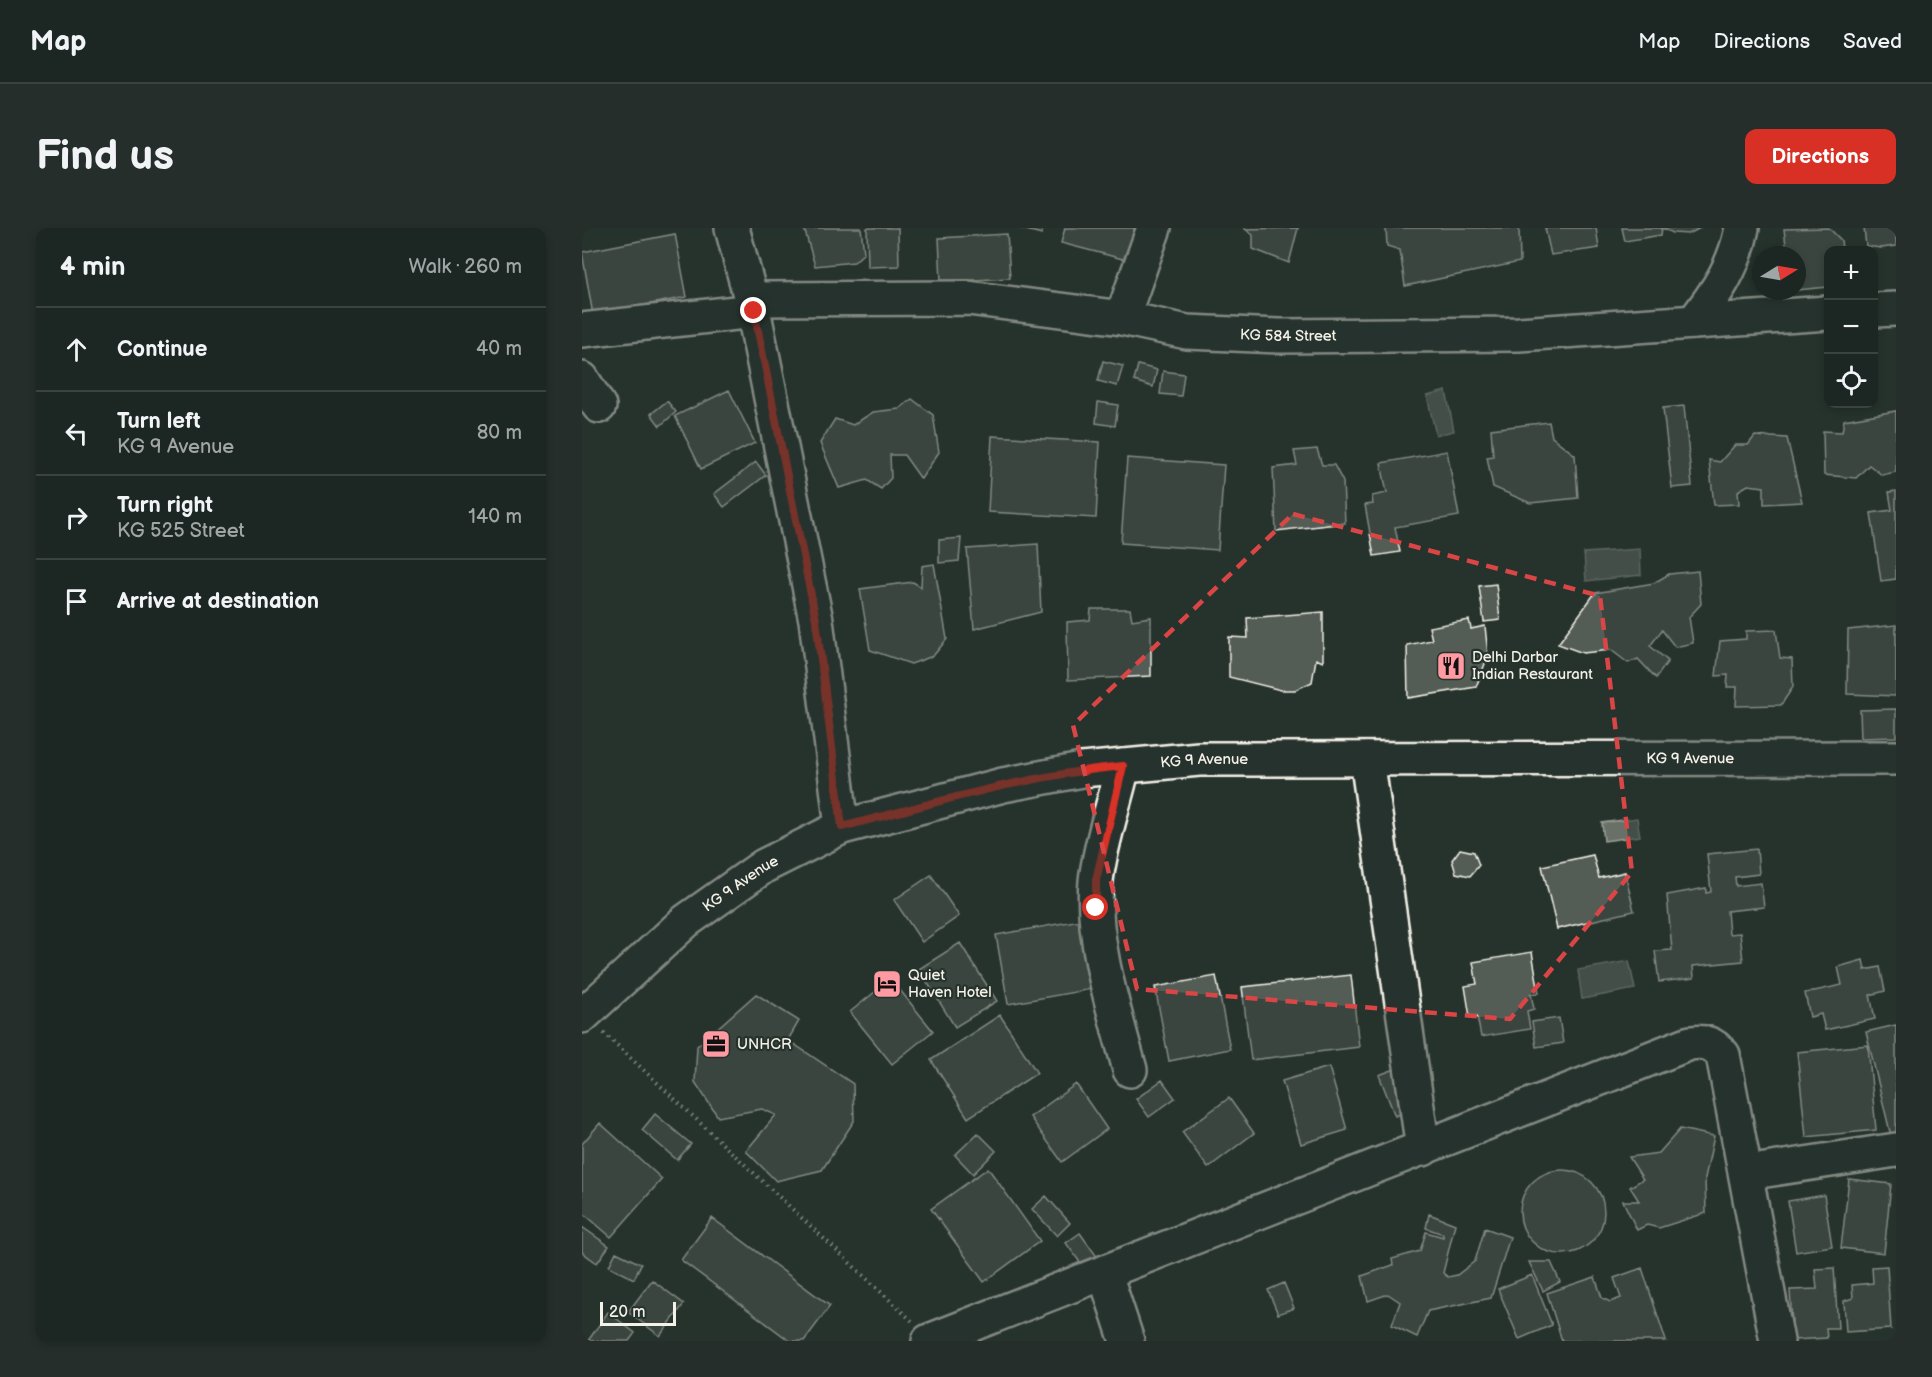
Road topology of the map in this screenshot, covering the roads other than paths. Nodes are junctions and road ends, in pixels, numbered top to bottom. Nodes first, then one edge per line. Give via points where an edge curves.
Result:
1 (732, 228) edge
2 (1154, 228) edge
3 (1742, 228) edge
4 (753, 305) junction
5 (1896, 309) edge
6 (1878, 310) edge
7 (1824, 313) edge
8 (1122, 318) junction
9 (1694, 322) junction
10 (582, 330) edge
11 (582, 379) edge
12 (599, 406) dead end
13 (1896, 758) edge
14 (1367, 759) junction
15 (1123, 766) junction
16 (842, 827) junction
17 (583, 1015) edge
18 (1130, 1070) dead end
19 (1423, 1149) junction
20 (1896, 1150) edge
21 (1746, 1173) junction
22 (1104, 1274) junction
23 (930, 1340) edge
24 (1127, 1341) edge
25 (1778, 1341) edge

1 - 4 street
2 - 8 street
3 - 9 street via 1722,287
4 - 8 street, KG 584 Street via 968,298
4 - 10 street, KG 584 Street
4 - 16 street via 816,620
5 - 6 street
7 - 9 street, KG 584 Street
8 - 9 street, KG 584 Street via 1187,332 1279,336 1519,334
11 - 12 street
13 - 14 street, KG 9 Avenue
14 - 15 street, KG 9 Avenue via 1199,759
14 - 19 street
15 - 16 street, KG 9 Avenue via 1003,786
15 - 18 street via 1096,880 1096,908 1108,986
16 - 17 street, KG 9 Avenue via 764,866 686,921
19 - 21 street via 1703,1041 1715,1046 1723,1056
19 - 22 street
20 - 21 street
21 - 25 street
22 - 23 street
22 - 24 street

